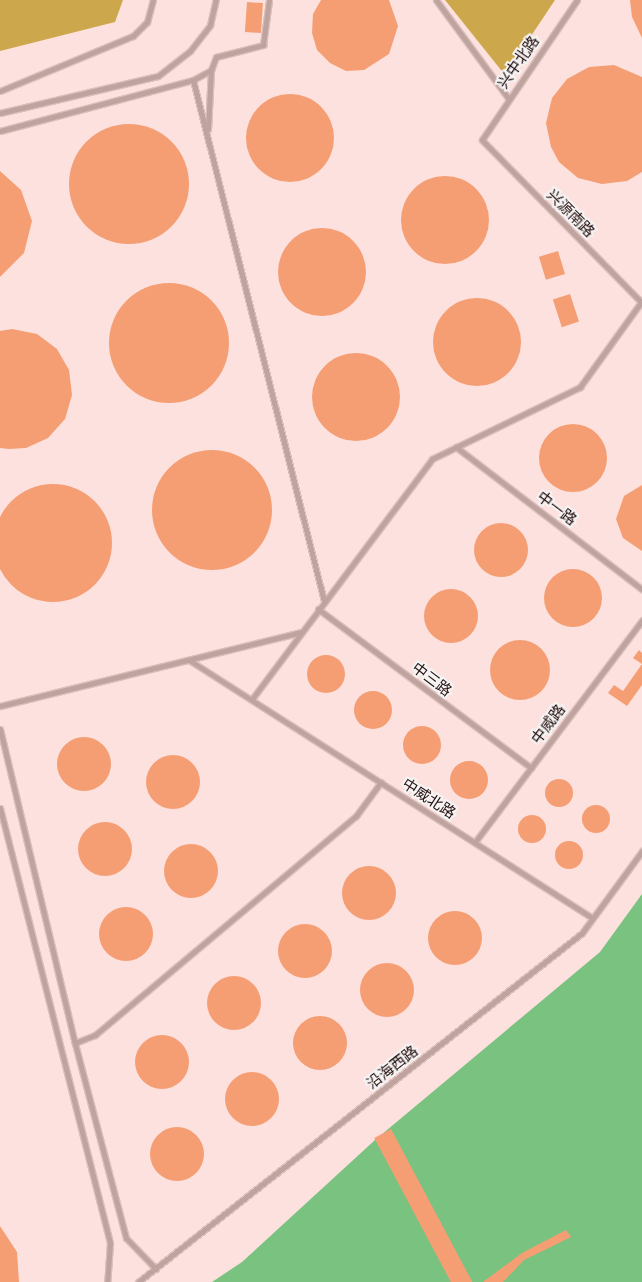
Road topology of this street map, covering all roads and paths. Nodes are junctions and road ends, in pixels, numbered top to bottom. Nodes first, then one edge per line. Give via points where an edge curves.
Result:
1 (153, 0) edge
2 (216, 0) edge
3 (268, 0) edge
4 (436, 0) edge
5 (577, 0) edge
6 (211, 70) junction
7 (193, 80) junction
8 (0, 91) edge
9 (508, 98) junction
10 (0, 113) edge
11 (0, 131) edge
12 (208, 134) junction
13 (482, 140) joint
14 (642, 302) edge
15 (456, 447) junction
16 (642, 589) edge
17 (324, 601) junction
18 (318, 609) junction
19 (642, 620) edge
20 (301, 632) junction
21 (188, 660) junction
22 (252, 699) junction
23 (0, 706) edge
24 (0, 729) edge
25 (530, 768) junction
26 (380, 782) junction
27 (0, 808) edge
28 (475, 842) junction
29 (642, 851) edge
30 (593, 918) junction
31 (74, 1043) junction
32 (156, 1269) junction
33 (107, 1282) edge
34 (138, 1282) edge

1 - 8 lane via 147,22 133,36
2 - 10 lane via 210,26 190,51 158,76
3 - 6 lane via 263,45 216,57
4 - 9 lane
5 - 9 lane, 兴中北路
6 - 7 lane
6 - 12 lane
7 - 11 lane
7 - 12 lane
9 - 13 lane, 兴中北路
12 - 17 lane
13 - 14 lane, 兴源南路
14 - 15 lane via 580,388
15 - 16 lane, 中一路
15 - 17 lane via 432,459 419,472
17 - 18 lane
18 - 20 lane
18 - 25 lane, 中三路
19 - 25 lane, 中威路
20 - 21 lane
20 - 22 lane
21 - 22 lane, 中威北路
21 - 23 lane
22 - 26 lane, 中威北路
24 - 31 lane
25 - 28 lane, 中威路
26 - 28 lane, 中威北路
26 - 31 lane via 356,816 95,1035
27 - 33 lane via 110,1243
28 - 30 lane, 中威北路
29 - 30 lane, 沿海西路
30 - 32 lane, 沿海西路 via 582,933
31 - 32 lane via 126,1238
32 - 34 lane, 沿海西路

